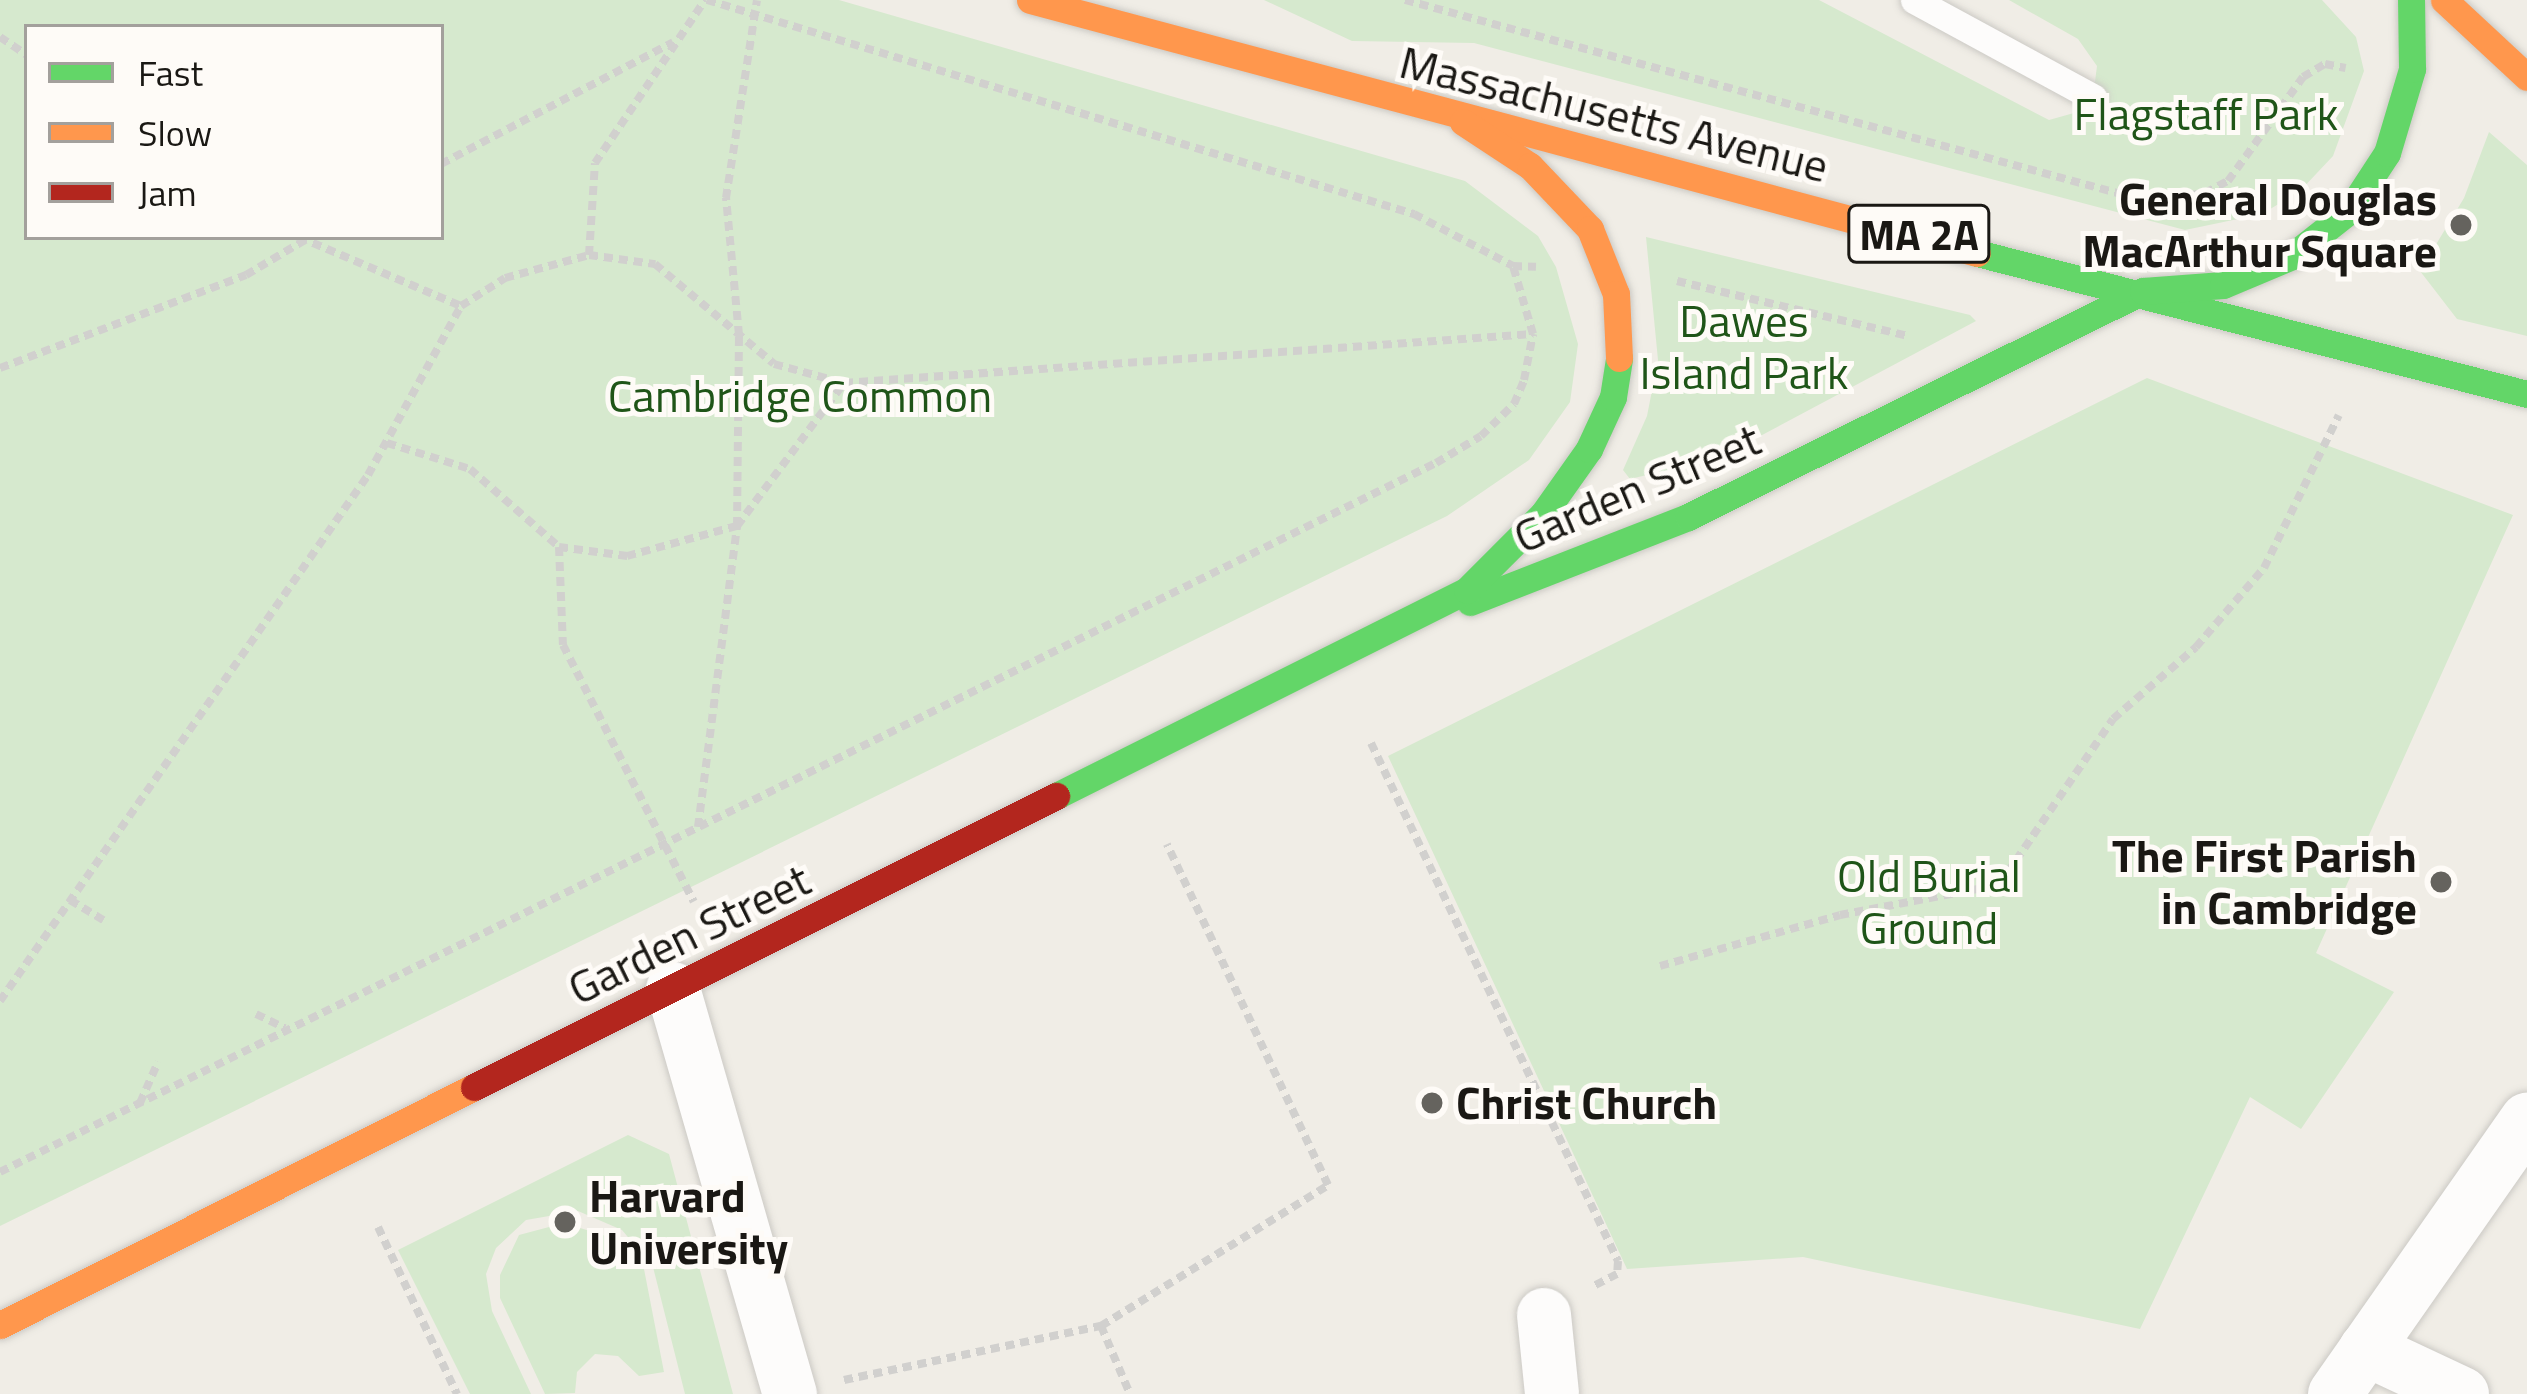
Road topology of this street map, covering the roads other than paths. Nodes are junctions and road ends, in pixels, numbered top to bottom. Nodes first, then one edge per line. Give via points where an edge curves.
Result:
1 (1030, 0) edge
2 (1115, 0) edge
3 (1914, 0) edge
4 (2411, 0) edge
5 (2444, 0) edge
6 (1166, 41) junction
7 (2527, 77) edge
8 (2092, 97) dead end
9 (1463, 122) junction
10 (2143, 291) junction
11 (2527, 394) edge
12 (1416, 622) junction
13 (673, 989) junction
14 (2527, 1120) edge
15 (1563, 1306) road end
16 (0, 1325) edge
17 (2366, 1348) junction
18 (805, 1390) edge
19 (1552, 1394) edge
20 (2335, 1394) edge
21 (2462, 1394) edge

1 - 6 main road, Massachusetts Avenue / MA 2A
2 - 6 main road
3 - 8 lane
4 - 10 main road via 2414,48 2402,115 2349,211 2260,273 2223,286
5 - 7 main road
6 - 9 main road, Massachusetts Avenue / MA 2A
9 - 10 main road, Massachusetts Avenue / MA 2A
9 - 12 main road, Garden Street via 1530,166 1590,229 1616,294 1619,358 1599,431 1543,514 1485,575
10 - 11 main road, Massachusetts Avenue / MA 2A
10 - 12 main road, Garden Street via 1707,508
12 - 13 main road, Garden Street
13 - 16 main road, Garden Street
13 - 18 street
14 - 17 street
15 - 19 street
17 - 20 street
17 - 21 street

